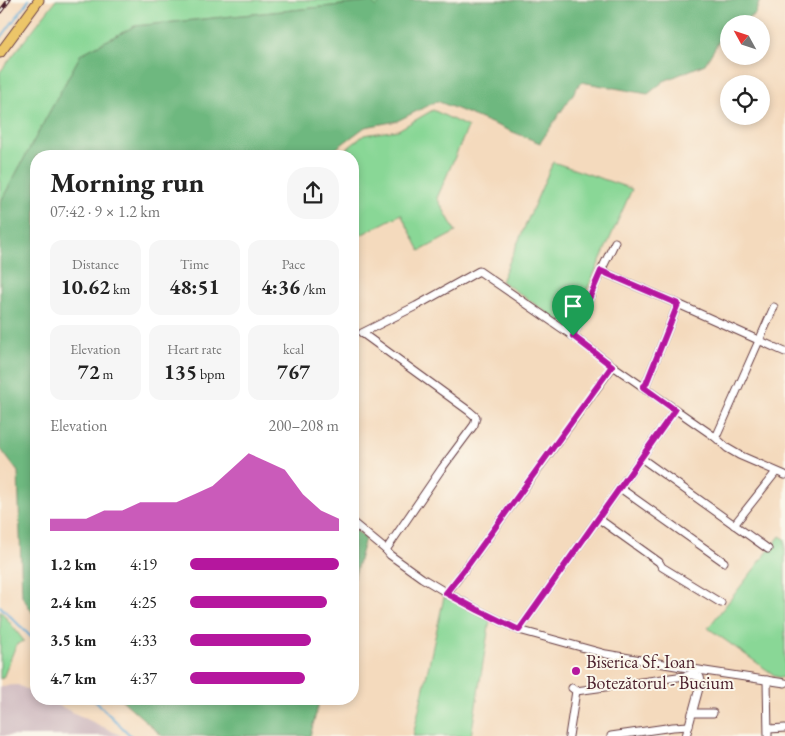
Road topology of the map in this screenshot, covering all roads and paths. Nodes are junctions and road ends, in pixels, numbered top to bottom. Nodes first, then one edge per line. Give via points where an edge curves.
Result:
1 (40, 0) edge
2 (0, 53) edge
3 (615, 242) dead end
4 (601, 271) junction
5 (678, 304) junction
6 (774, 307) dead end
7 (573, 336) junction
8 (760, 341) junction
9 (785, 352) edge
10 (612, 366) junction
11 (643, 387) junction
12 (675, 410) junction
13 (714, 437) junction
14 (641, 458) junction
15 (776, 472) junction
16 (785, 476) edge
17 (620, 488) junction
18 (598, 519) junction
19 (734, 525) junction
20 (359, 528) edge
21 (386, 550) junction
22 (768, 550) dead end
23 (724, 562) dead end
24 (446, 593) junction
25 (721, 603) dead end
26 (519, 630) junction
27 (767, 680) junction
28 (785, 682) edge
29 (692, 713) junction
30 (713, 713) dead end
31 (689, 726) junction
32 (785, 728) edge
33 (769, 732) edge
34 (569, 736) edge
35 (611, 736) edge
36 (686, 736) edge

1 - 2 main road
3 - 4 street
4 - 5 street
4 - 7 street
5 - 8 street
5 - 11 street
6 - 8 street
7 - 10 street
7 - 21 street via 479,271 362,333 476,417 474,425
8 - 9 street
8 - 13 street
10 - 11 street
10 - 24 street
11 - 12 street
12 - 13 street
12 - 14 street
13 - 15 street via 739,455
14 - 17 street
14 - 19 street
15 - 16 street
15 - 19 street
17 - 18 street
17 - 23 street
18 - 25 street via 662,567
18 - 26 street
19 - 22 street
20 - 21 street
21 - 24 street
24 - 26 street
26 - 27 street via 606,654
27 - 28 street
27 - 33 street
29 - 30 street
29 - 31 street
29 - 34 street via 701,681 700,677 692,675 574,689
31 - 35 street
31 - 36 street
32 - 33 street

